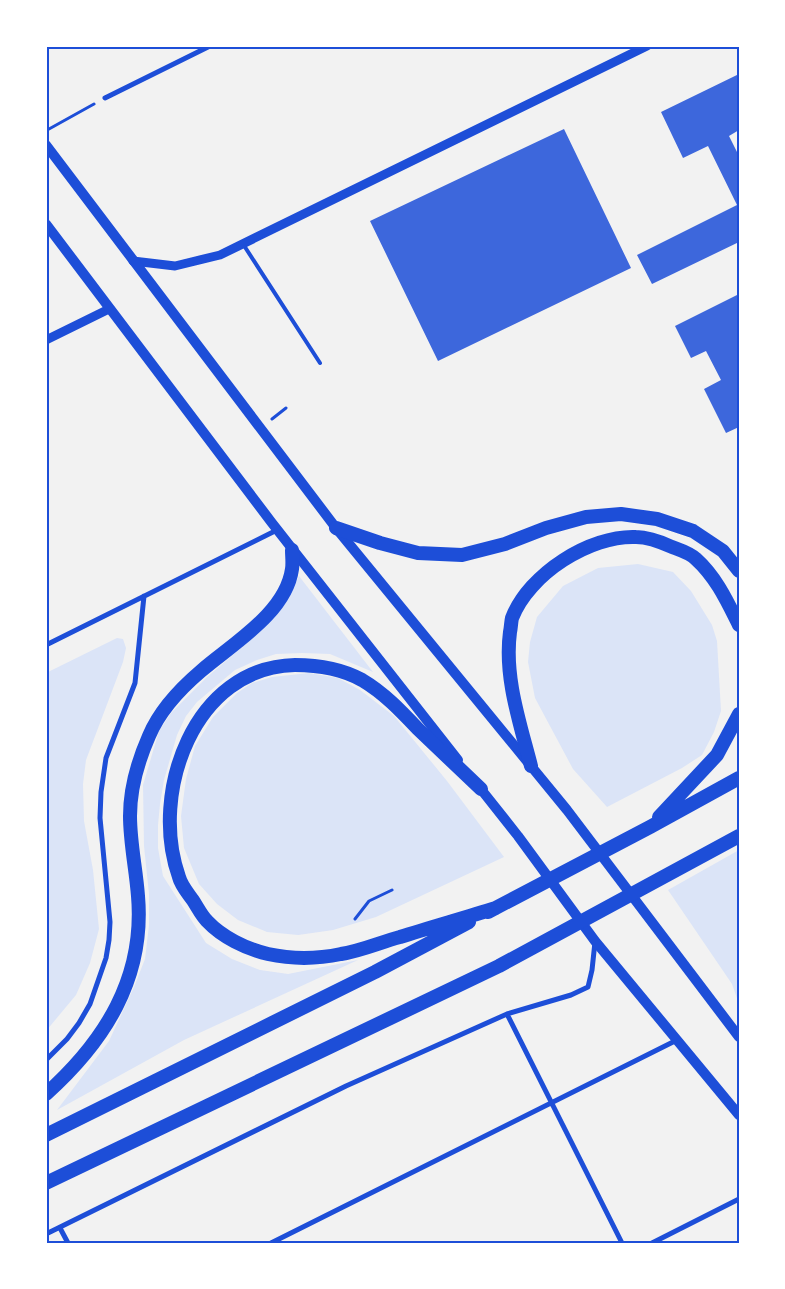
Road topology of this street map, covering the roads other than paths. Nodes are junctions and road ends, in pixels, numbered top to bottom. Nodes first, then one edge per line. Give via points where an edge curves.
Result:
1 (210, 46) edge
2 (648, 46) edge
3 (105, 98) road end
4 (46, 146) edge
5 (46, 224) edge
6 (243, 244) junction
7 (133, 261) junction
8 (109, 309) junction
9 (46, 340) edge
10 (320, 363) dead end
11 (336, 528) junction
12 (277, 530) junction
13 (292, 550) junction
14 (739, 571) edge
15 (144, 596) junction
16 (739, 625) edge
17 (46, 645) edge
18 (739, 714) edge
19 (531, 766) junction
20 (739, 778) edge
21 (481, 789) junction
22 (650, 827) junction
23 (739, 836) edge
24 (496, 908) junction
25 (595, 941) junction
26 (507, 1014) junction
27 (739, 1037) edge
28 (677, 1040) junction
29 (46, 1060) edge
30 (46, 1094) edge
31 (551, 1103) junction
32 (739, 1115) edge
33 (46, 1135) edge
34 (46, 1183) edge
35 (739, 1199) edge
36 (60, 1228) junction
37 (46, 1234) edge
38 (68, 1243) edge
39 (271, 1243) edge
40 (622, 1243) edge
41 (652, 1243) edge

1 - 3 street
2 - 6 street
4 - 7 main road
5 - 8 main road
6 - 7 street via 220,255 176,266
6 - 10 lane
7 - 11 main road
8 - 9 street
8 - 12 main road
11 - 14 highway via 418,553 462,554 505,544 586,517 621,514 657,518 693,531 724,551
11 - 19 main road
12 - 13 main road
12 - 15 street
13 - 21 main road
13 - 30 highway via 292,570 275,606 254,628 199,672 154,723 135,778 130,815 138,932 129,976 113,1015 89,1050
15 - 17 street
15 - 29 street via 135,683 106,758 101,792 100,818 110,922 106,958 80,1023
16 - 19 highway via 724,594 695,557 661,542 637,537 610,539 559,562 523,598 512,618 508,665
18 - 22 highway via 717,755
19 - 27 main road
20 - 22 highway
21 - 24 highway via 389,699 362,680 336,669 312,665 287,665 259,671 233,684 214,702 196,722 184,747 175,771 172,793 173,857 179,879 207,921 245,947 291,957 342,954
21 - 25 main road
22 - 24 highway
23 - 34 highway via 499,966
24 - 33 highway via 375,972
25 - 26 street via 588,987
25 - 28 main road
26 - 31 street
26 - 36 street via 346,1086
28 - 31 street
28 - 32 main road
31 - 39 street
31 - 40 street
35 - 41 street
36 - 37 street
36 - 38 street

